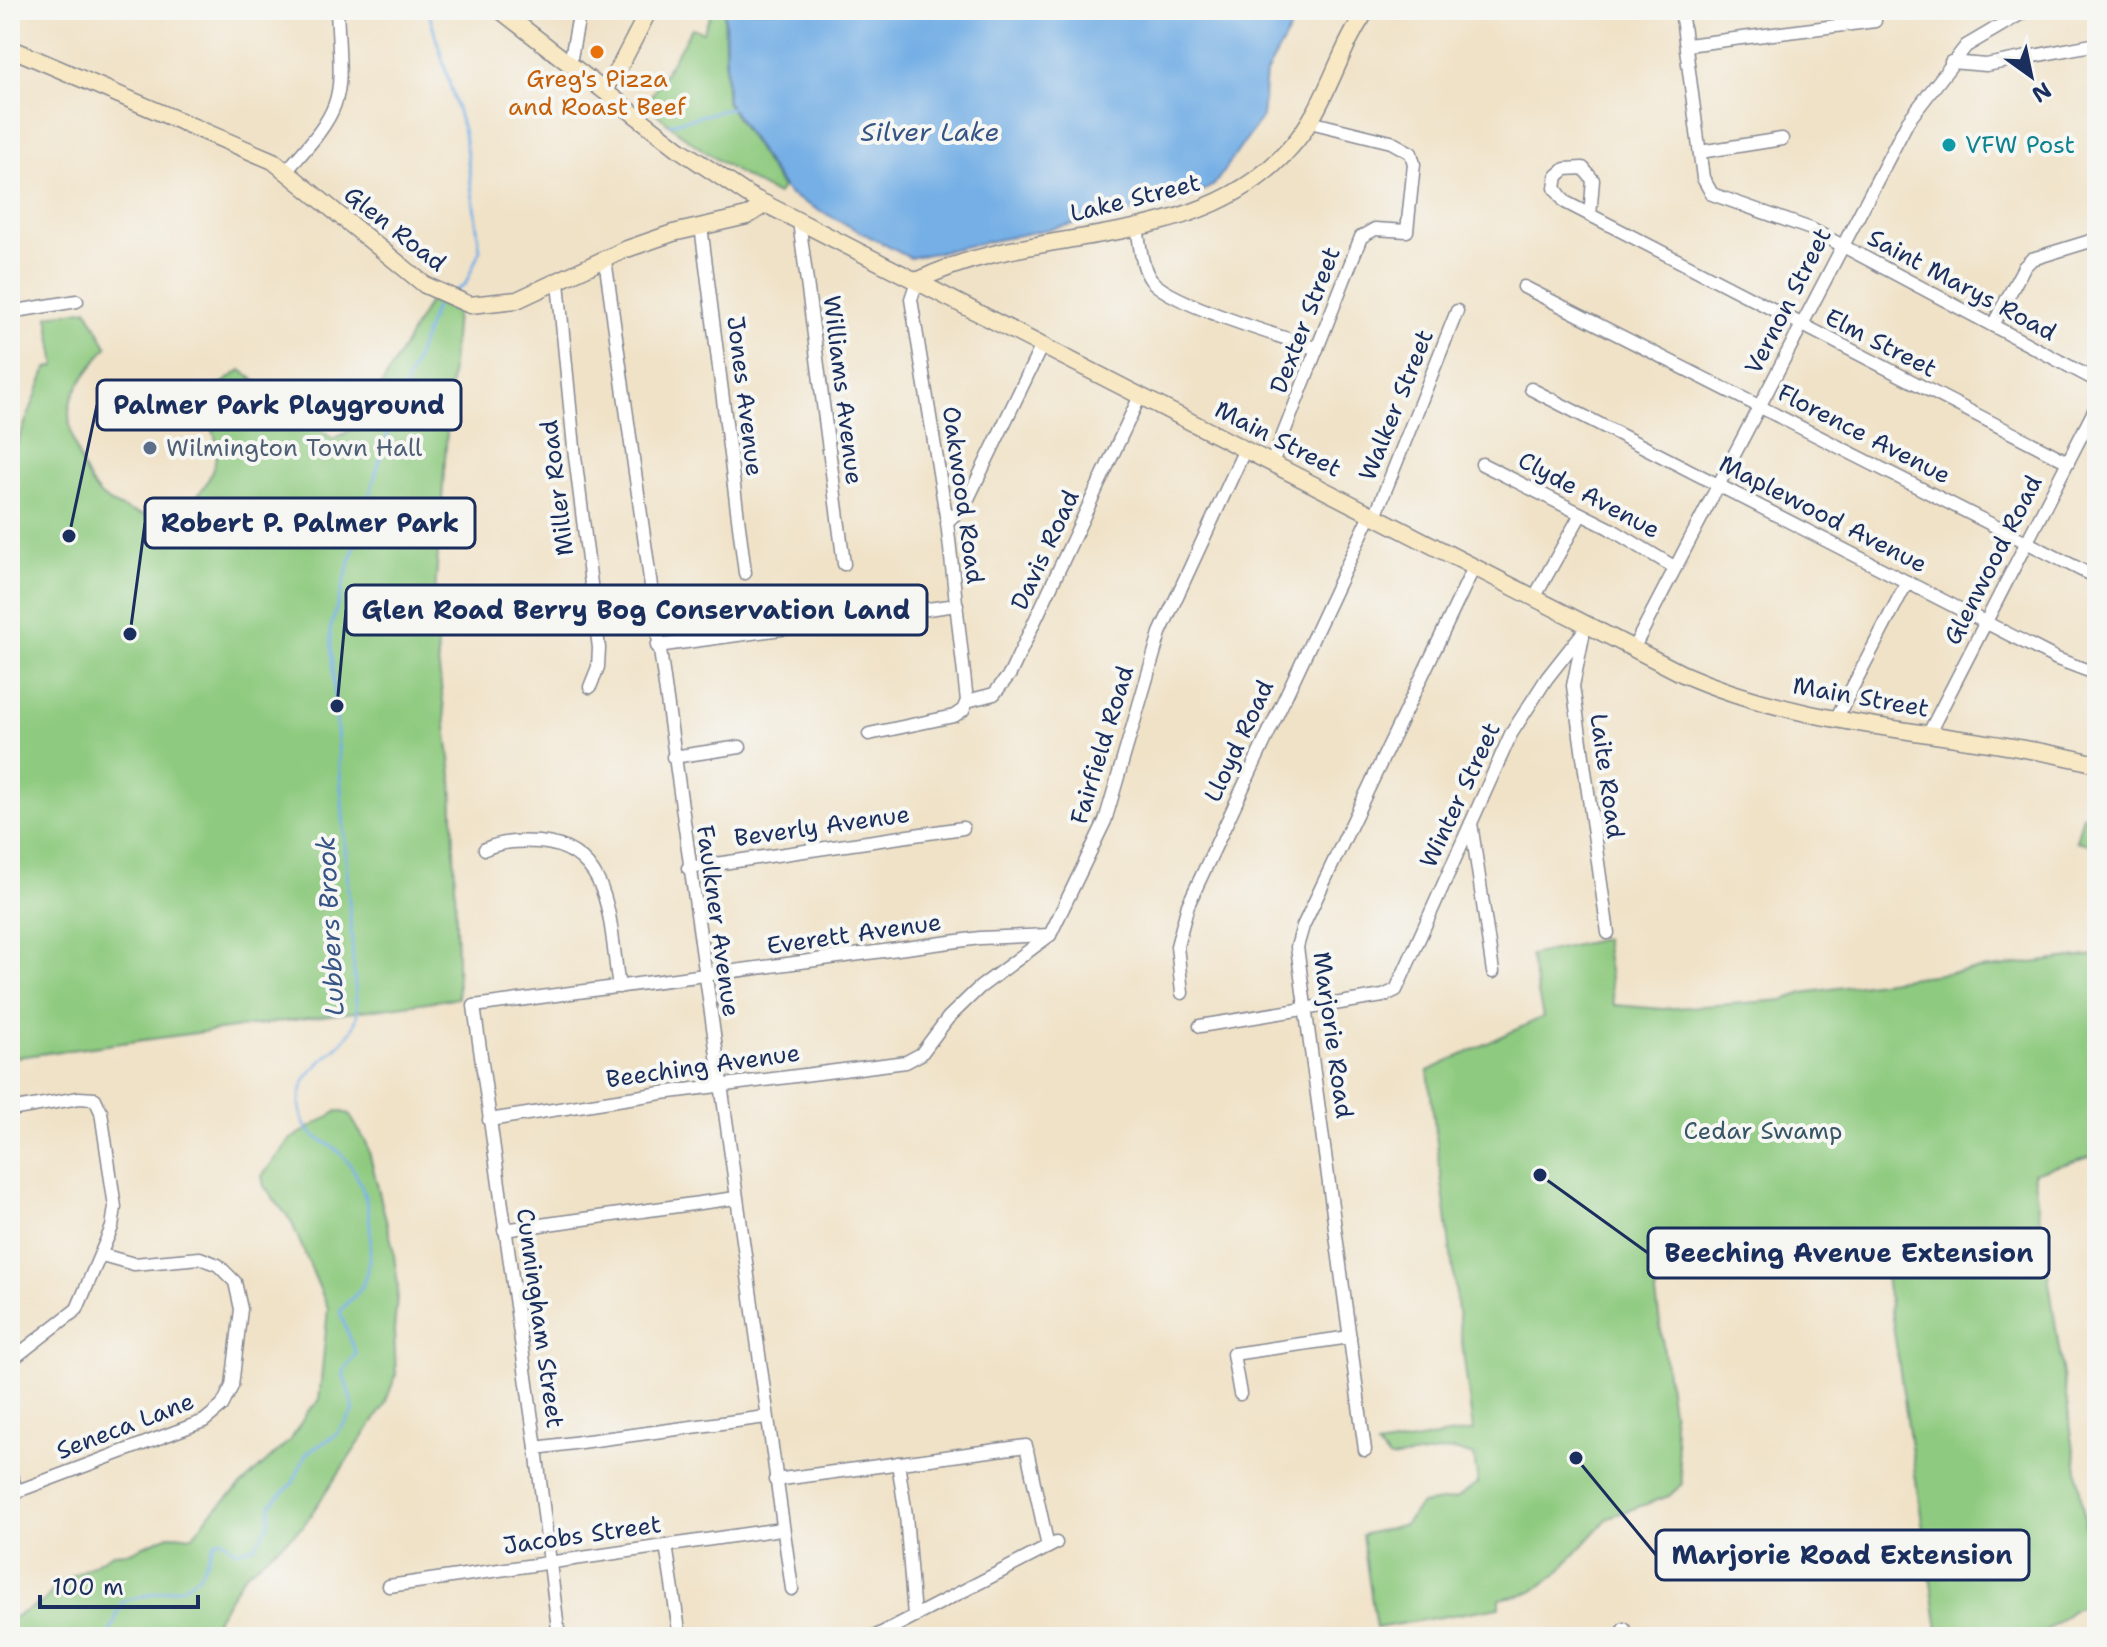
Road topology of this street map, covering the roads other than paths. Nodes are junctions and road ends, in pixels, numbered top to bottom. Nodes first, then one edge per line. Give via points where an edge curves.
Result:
1 (337, 10) edge
2 (500, 10) edge
3 (580, 10) edge
4 (649, 10) edge
5 (1367, 10) edge
6 (1681, 10) edge
7 (2027, 10) edge
8 (1875, 21) dead end
9 (2097, 44) edge
10 (1687, 45) junction
11 (10, 48) edge
12 (1951, 62) junction
13 (570, 63) junction
14 (603, 89) junction
15 (1310, 122) junction
16 (1782, 139) dead end
17 (1700, 152) junction
18 (287, 170) junction
19 (766, 204) junction
20 (1590, 216) dead end
21 (799, 221) junction
22 (701, 226) junction
23 (1137, 227) junction
24 (2097, 239) edge
25 (1841, 246) junction
26 (605, 259) junction
27 (917, 281) junction
28 (558, 282) junction
29 (1524, 287) dead end
30 (77, 301) dead end
31 (1457, 311) dead end
32 (10, 312) edge
33 (1993, 325) junction
34 (1800, 326) junction
35 (1042, 345) junction
36 (1317, 349) junction
37 (2097, 381) edge
38 (1531, 389) dead end
39 (1140, 396) junction
40 (1759, 405) junction
41 (2097, 405) edge
42 (2092, 425) edge
43 (1245, 449) junction
44 (2068, 462) junction
45 (1272, 463) junction
46 (1482, 464) dead end
47 (1718, 484) junction
48 (1581, 514) junction
49 (1373, 515) junction
50 (947, 522) junction
51 (2027, 541) junction
52 (844, 564) dead end
53 (1474, 567) junction
54 (1674, 567) junction
55 (745, 573) dead end
56 (2097, 578) edge
57 (1907, 582) junction
58 (1534, 598) junction
59 (957, 605) junction
60 (1986, 621) junction
61 (1588, 626) junction
62 (657, 646) junction
63 (1633, 649) junction
64 (2097, 674) edge
65 (590, 687) dead end
66 (967, 701) junction
67 (1836, 719) junction
68 (869, 734) dead end
69 (1928, 735) junction
70 (740, 747) dead end
71 (673, 757) junction
72 (2097, 764) edge
73 (1471, 823) junction
74 (963, 828) dead end
75 (485, 849) dead end
76 (688, 868) junction
77 (1608, 933) dead end
78 (1050, 935) junction
79 (1493, 972) dead end
80 (703, 976) junction
81 (619, 987) junction
82 (1182, 993) dead end
83 (474, 1006) joint
84 (1308, 1010) junction
85 (1200, 1026) dead end
86 (921, 1054) joint
87 (719, 1086) junction
88 (10, 1110) edge
89 (489, 1120) junction
90 (736, 1198) junction
91 (504, 1230) junction
92 (102, 1255) junction
93 (1350, 1337) junction
94 (10, 1361) edge
95 (1240, 1394) dead end
96 (766, 1417) junction
97 (536, 1448) junction
98 (1365, 1450) dead end
99 (898, 1463) junction
100 (10, 1473) edge
101 (775, 1480) junction
102 (14, 1492) edge
103 (781, 1529) junction
104 (666, 1545) junction
105 (551, 1560) junction
106 (389, 1586) dead end
107 (792, 1589) dead end
108 (914, 1616) junction
109 (559, 1637) edge
110 (680, 1637) edge
111 (874, 1637) edge

1 - 18 street via 338,100 322,131
2 - 13 main road, Main Street
3 - 13 street
4 - 14 main road
5 - 15 main road, Lake Street
6 - 10 street
7 - 12 street, Vernon Street via 1976,39
8 - 10 street
9 - 12 street via 1986,65
10 - 17 street
11 - 18 main road, Glen Road
12 - 25 street, Vernon Street via 1908,121
13 - 14 main road, Main Street
14 - 19 main road, Main Street via 703,167
15 - 23 main road, Lake Street via 1281,159 1240,190 1213,204
15 - 36 street, Dexter Street via 1391,142 1411,153 1414,164 1407,231 1375,229 1361,237
16 - 17 street
17 - 25 street, Saint Marys Road via 1703,178 1716,197 1779,216
18 - 28 main road, Glen Road via 384,253 448,298 470,305 504,303
19 - 21 main road, Main Street
19 - 22 main road, Glen Road via 747,216
20 - 34 street, Elm Street
21 - 27 main road, Main Street
21 - 52 street, Williams Avenue
22 - 26 main road, Glen Road
22 - 55 street, Jones Avenue
23 - 27 main road, Lake Street via 999,254
23 - 36 street via 1148,274 1157,286
24 - 33 street via 2027,262
25 - 33 street, Saint Marys Road
25 - 34 street, Vernon Street
26 - 28 main road, Glen Road
26 - 62 street, Faulkner Avenue
27 - 35 main road, Main Street
27 - 50 street, Oakwood Road via 911,299
28 - 65 street, Miller Road via 599,648
29 - 40 street, Florence Avenue
30 - 32 street
31 - 49 street, Walker Street
33 - 37 street, Saint Marys Road
34 - 40 street, Vernon Street
34 - 44 street, Elm Street
35 - 39 main road, Main Street
35 - 50 street via 965,505
36 - 45 street, Dexter Street
38 - 47 street, Maplewood Avenue
39 - 43 main road, Main Street
39 - 66 street, Davis Road via 1010,674 994,694
40 - 47 street, Vernon Street
40 - 51 street, Florence Avenue
41 - 42 street, Glenwood Road
42 - 44 street, Glenwood Road
43 - 45 main road, Main Street
43 - 78 street, Fairfield Road via 1160,633 1105,821
44 - 51 street, Glenwood Road
45 - 49 main road, Main Street
46 - 48 street, Clyde Avenue
47 - 54 street, Vernon Street
47 - 57 street, Maplewood Avenue
48 - 54 street, Clyde Avenue
48 - 58 street
49 - 53 main road, Main Street
49 - 82 street, Lloyd Road via 1188,905 1177,946
50 - 59 street, Oakwood Road
51 - 56 street, Florence Avenue
51 - 60 street, Glenwood Road
53 - 58 main road, Main Street
53 - 84 street, Marjorie Road via 1303,926 1296,958
54 - 63 street, Vernon Street
57 - 60 street, Maplewood Avenue
57 - 67 street
58 - 61 main road, Main Street
59 - 62 street
59 - 66 street, Oakwood Road
60 - 64 street, Maplewood Avenue
60 - 69 street, Glenwood Road
61 - 63 main road, Main Street
61 - 73 street, Winter Street via 1521,717
61 - 77 street, Laite Road via 1578,649 1573,686
62 - 71 street, Faulkner Avenue
63 - 67 main road, Main Street via 1728,693
66 - 68 street via 959,714
67 - 69 main road, Main Street
69 - 72 main road, Main Street
70 - 71 street
71 - 76 street, Faulkner Avenue
73 - 79 street
73 - 84 street, Winter Street via 1392,993
74 - 76 street, Beverly Avenue
75 - 81 street via 502,842 547,843 585,858 603,891
76 - 80 street, Faulkner Avenue
78 - 80 street, Everett Avenue via 1002,935
78 - 86 street, Fairfield Road via 979,988
80 - 81 street, Everett Avenue
80 - 87 street, Faulkner Avenue
81 - 83 street, Everett Avenue
83 - 89 street, Cunningham Street
84 - 85 street
84 - 93 street, Marjorie Road
86 - 87 street, Beeching Avenue via 906,1062
87 - 89 street, Beeching Avenue
87 - 90 street, Faulkner Avenue
88 - 92 street via 95,1099 115,1207
89 - 91 street, Cunningham Street
90 - 91 street
90 - 96 street, Faulkner Avenue
91 - 97 street, Cunningham Street
92 - 94 street via 77,1309
92 - 102 street, Seneca Lane via 134,1264 200,1258 227,1273 241,1301 230,1391 204,1421
93 - 95 street via 1233,1354
93 - 98 street, Marjorie Road
96 - 97 street
96 - 101 street, Faulkner Avenue
97 - 105 street, Cunningham Street
99 - 101 street
99 - 108 street
99 - 108 street via 1028,1447 1052,1545
100 - 102 street
101 - 103 street, Faulkner Avenue
103 - 104 street, Jacobs Street
103 - 107 street, Faulkner Avenue
104 - 105 street, Jacobs Street
104 - 110 street
105 - 106 street, Jacobs Street
105 - 109 street, Cunningham Street
108 - 111 street

